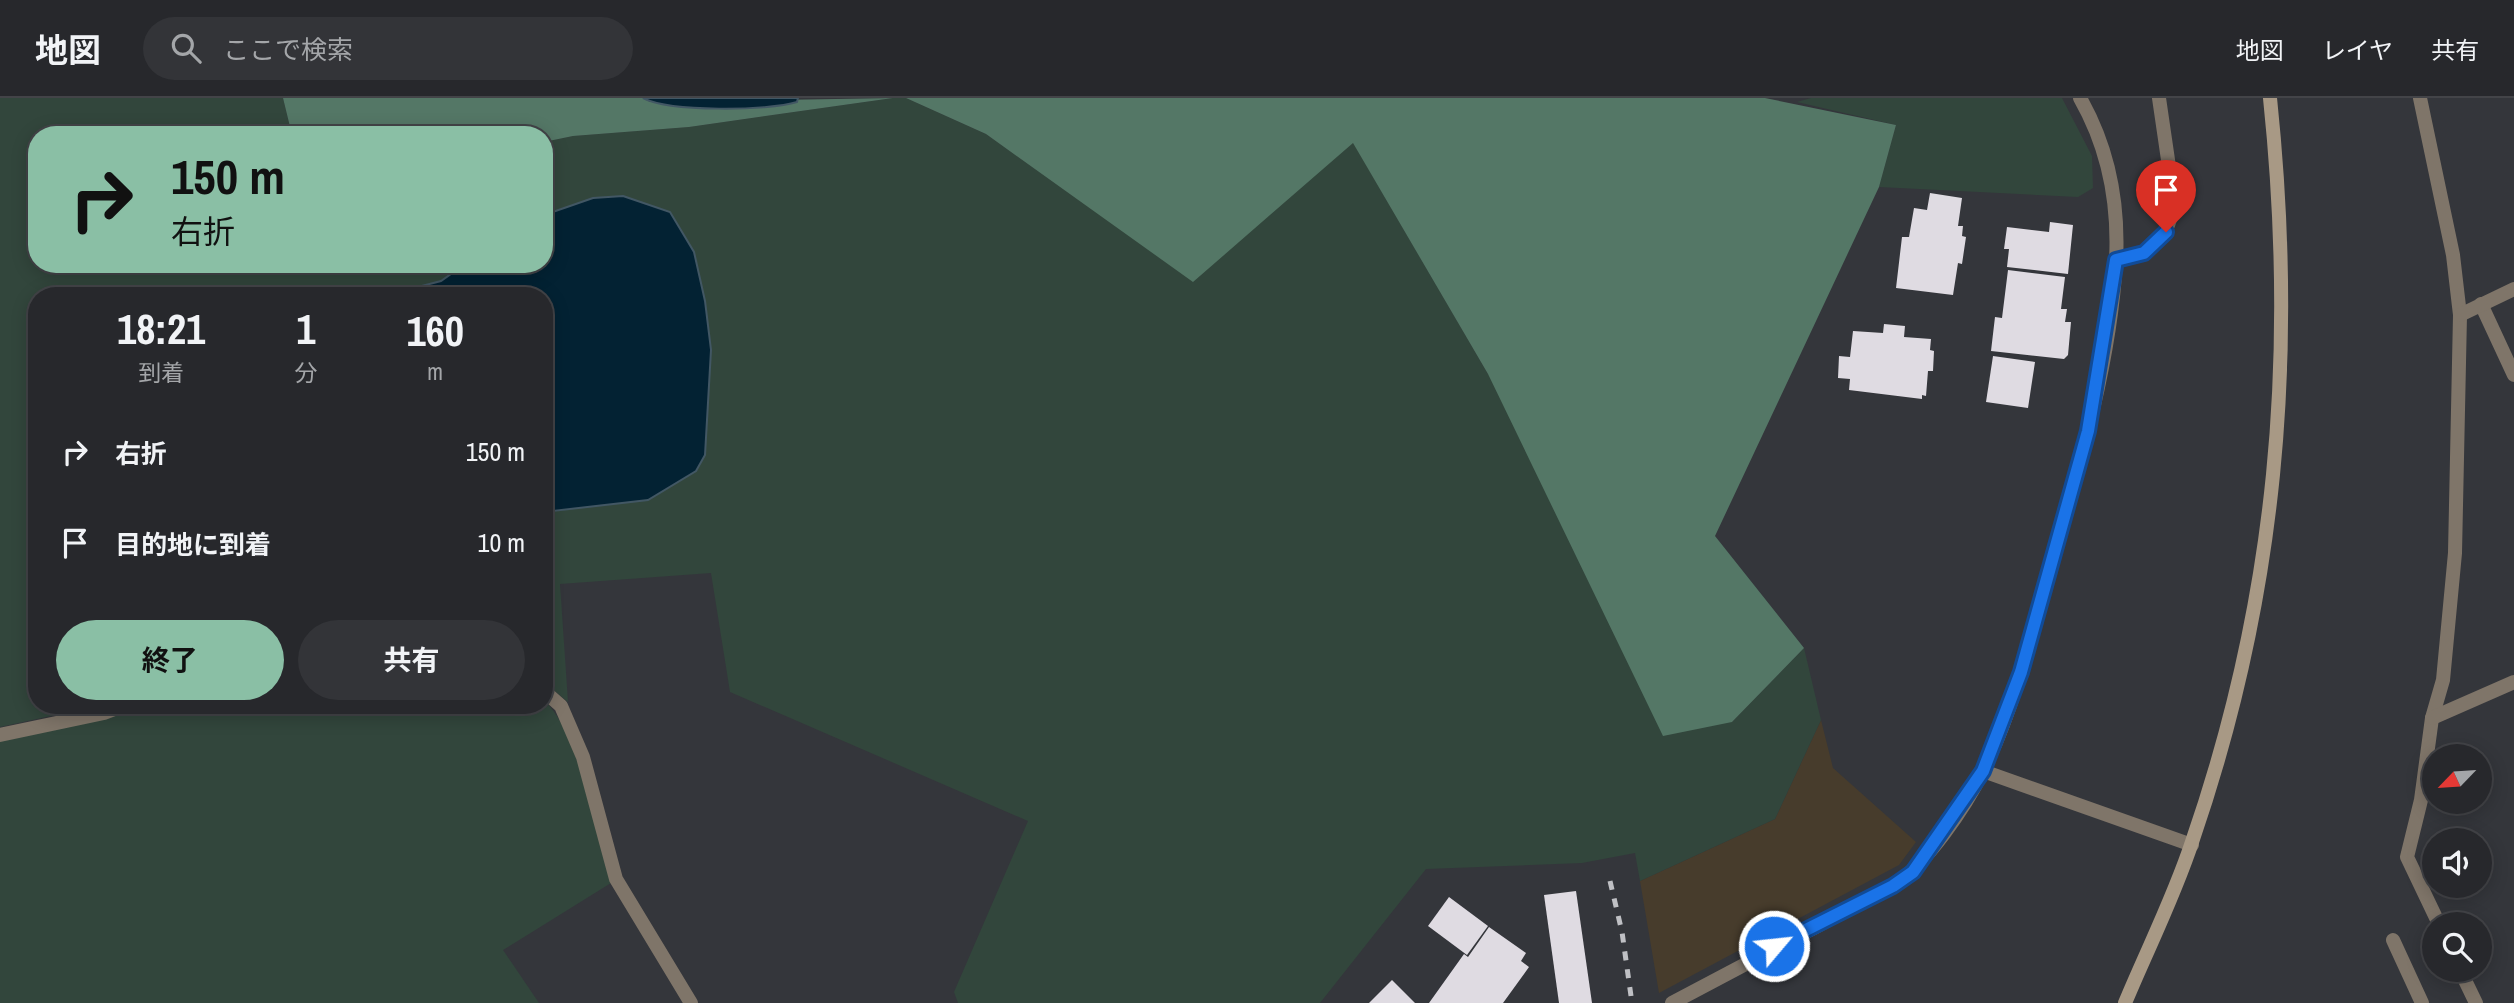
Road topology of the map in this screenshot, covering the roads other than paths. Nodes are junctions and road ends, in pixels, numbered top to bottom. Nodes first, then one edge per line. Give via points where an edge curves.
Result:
1 (2080, 98) edge
2 (2159, 98) edge
3 (2270, 98) edge
4 (2420, 98) edge
5 (2116, 260) junction
6 (2514, 289) edge
7 (2481, 304) junction
8 (2460, 315) junction
9 (2514, 375) edge
10 (2514, 682) edge
11 (553, 699) edge
12 (99, 714) edge
13 (2432, 719) junction
14 (0, 736) edge
15 (1983, 771) junction
16 (2192, 845) junction
17 (2433, 912) edge
18 (2393, 940) dead end
19 (2466, 982) edge
20 (691, 1003) edge
21 (1672, 1003) edge
22 (2124, 1003) edge
23 (2422, 1003) edge
24 (2476, 1003) edge

1 - 5 street via 2101,141 2112,189
2 - 5 street via 2174,201 2172,217 2155,245 2144,253
3 - 16 street via 2280,198 2283,325 2270,512 2242,670
4 - 8 street via 2453,255
5 - 15 street via 2088,431 2021,672
6 - 7 street
7 - 8 street
7 - 9 street
8 - 13 street via 2455,553 2443,680
10 - 13 street
11 - 20 street via 561,706 583,757 616,879
12 - 14 street
13 - 17 street via 2421,800 2407,857
15 - 16 street
15 - 21 street via 1913,872
16 - 22 street
18 - 23 street
19 - 24 street

